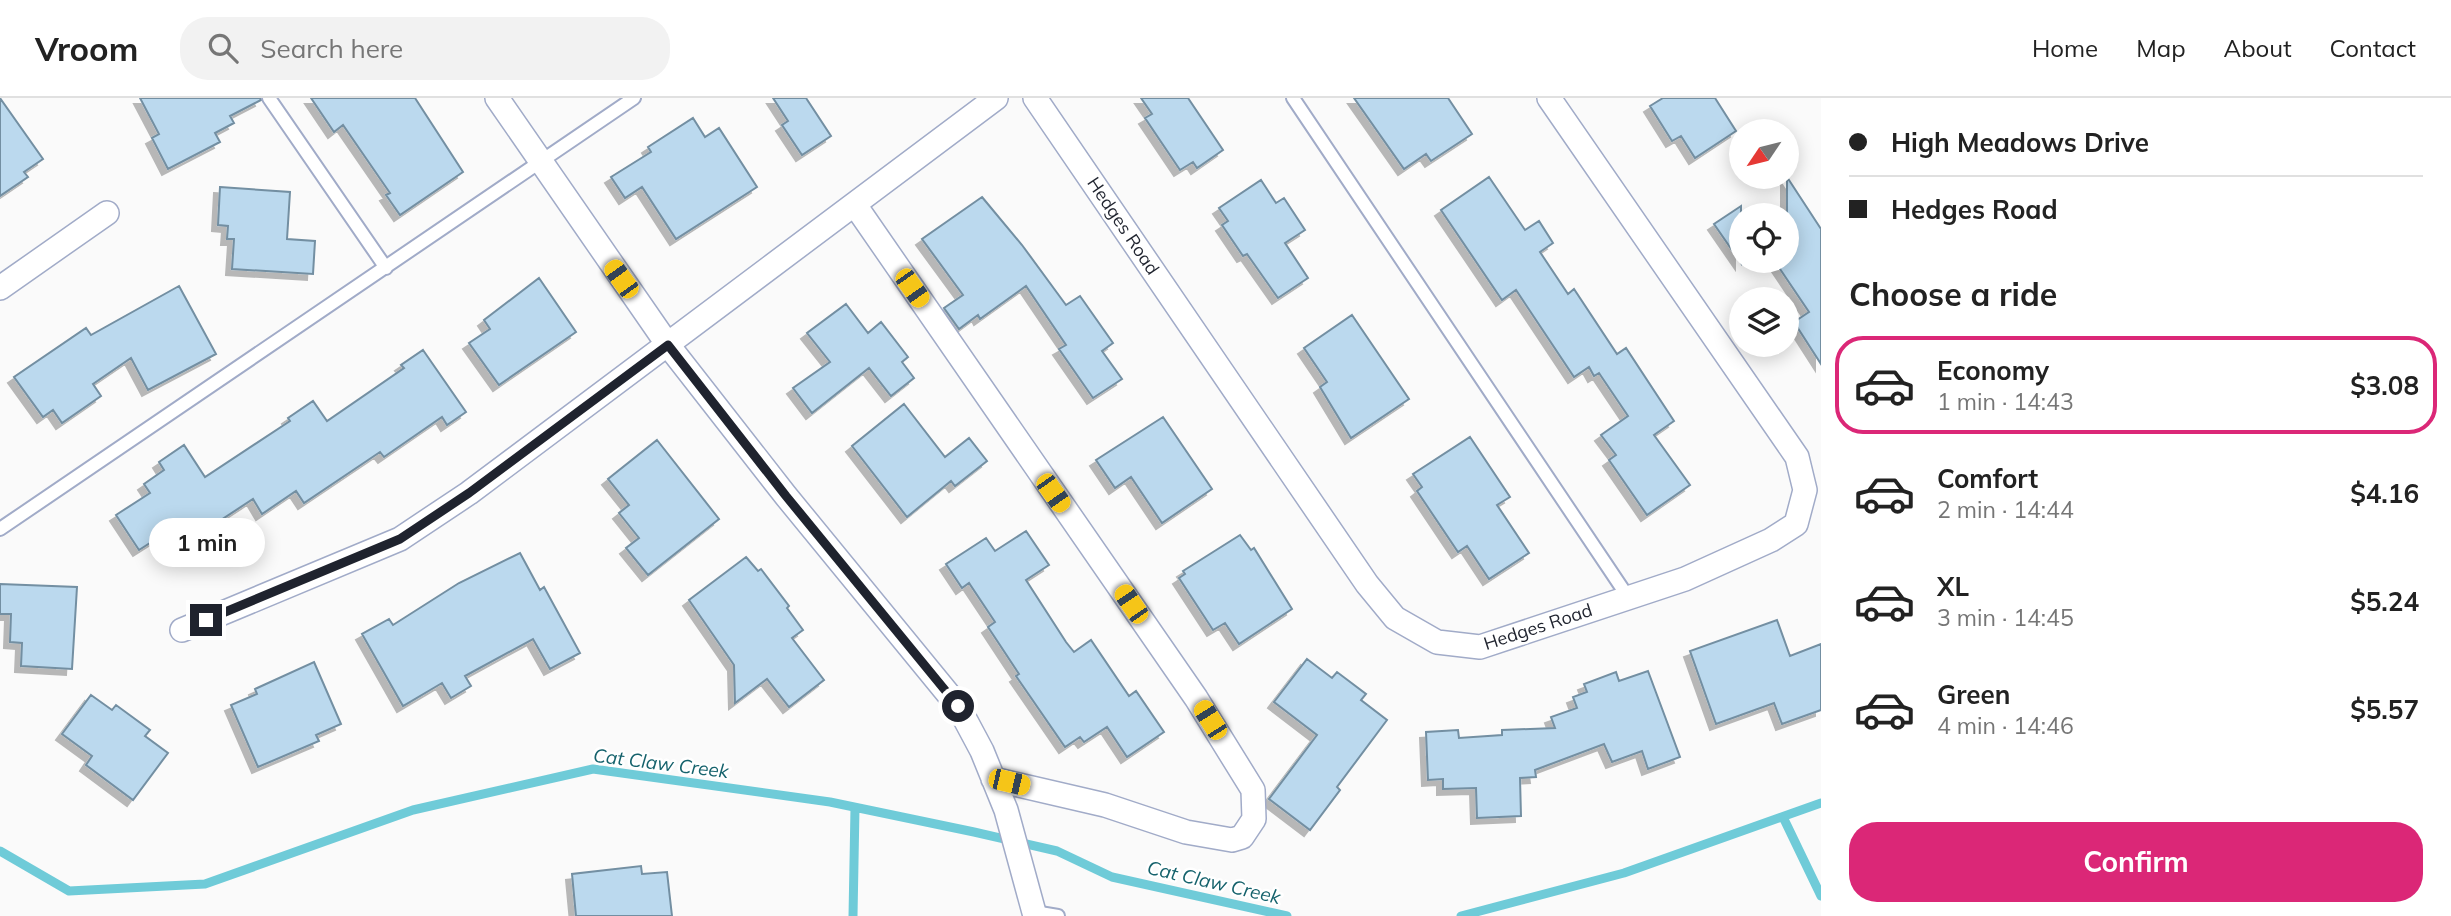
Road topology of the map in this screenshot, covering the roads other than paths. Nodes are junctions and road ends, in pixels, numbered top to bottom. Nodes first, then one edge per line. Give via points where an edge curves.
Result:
1 (269, 98) edge
2 (497, 98) edge
3 (634, 98) edge
4 (996, 98) edge
5 (1035, 98) edge
6 (1293, 98) edge
7 (1549, 98) edge
8 (541, 163) junction
9 (855, 205) junction
10 (107, 213) dead end
11 (386, 268) junction
12 (0, 288) edge
13 (668, 345) junction
14 (0, 528) edge
15 (1628, 597) junction
16 (182, 630) dead end
17 (993, 779) junction
18 (1034, 914) edge
19 (1058, 916) edge

1 - 11 lane
2 - 8 street
3 - 8 lane
4 - 9 street
5 - 15 street, Hedges Road via 1367,584 1395,618 1437,642 1480,647
6 - 15 lane
7 - 15 street, Hedges Road via 1797,457 1805,490 1796,524 1771,540 1685,579
8 - 11 lane
8 - 13 street
9 - 13 street
9 - 17 street via 1196,698 1253,790 1254,819 1242,837 1232,840 1186,832 1105,805
10 - 12 street
11 - 14 lane
13 - 16 street via 400,539
13 - 17 street via 958,706
17 - 18 street
18 - 19 lane

